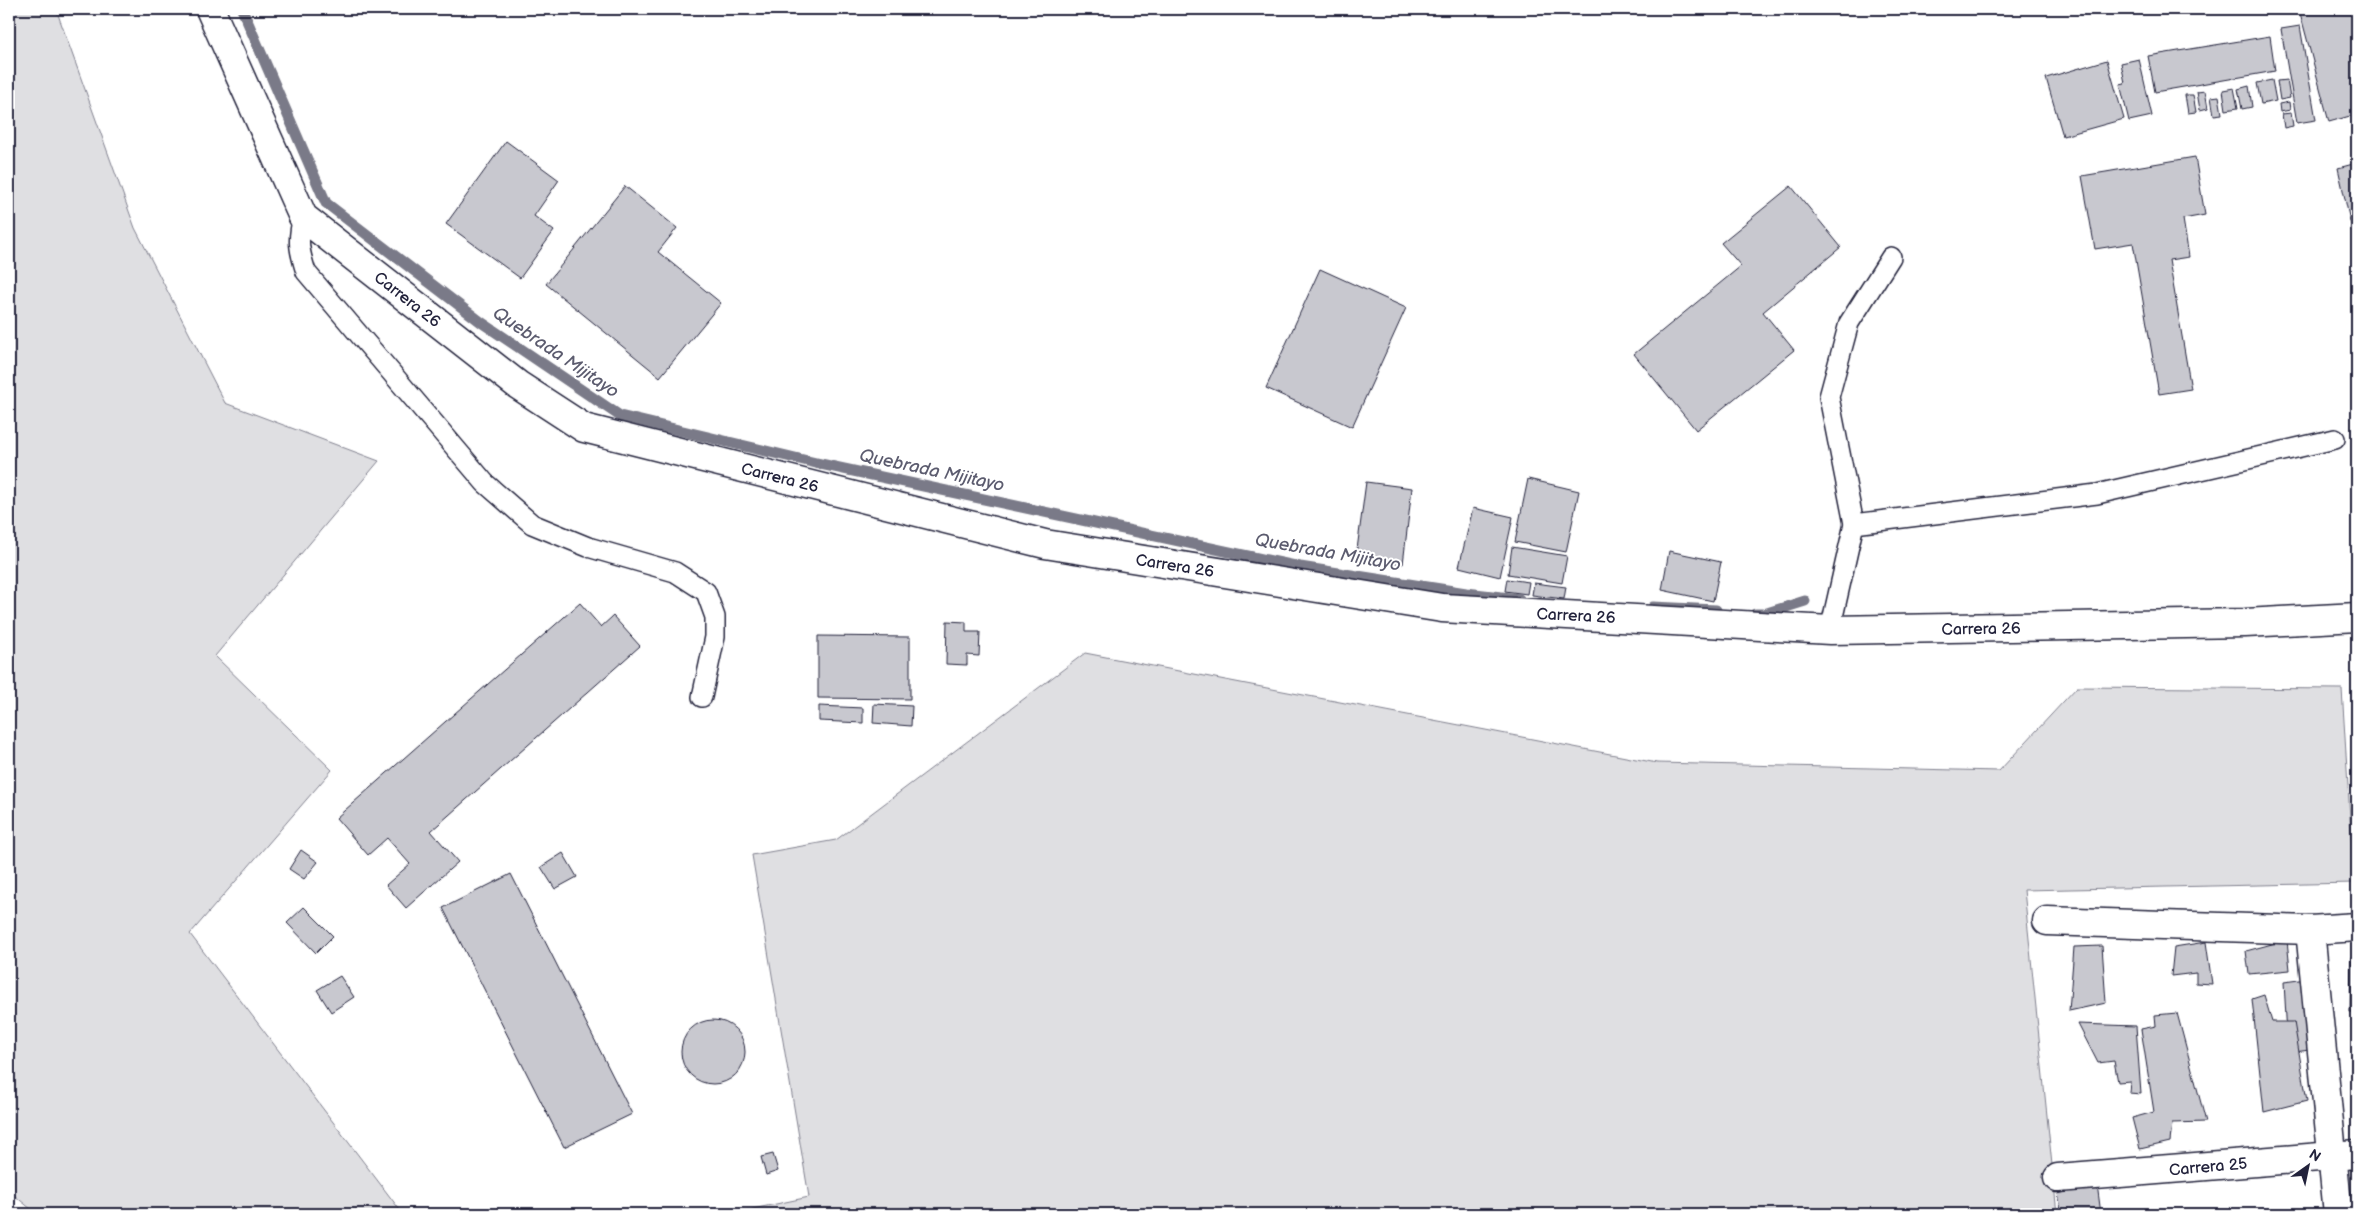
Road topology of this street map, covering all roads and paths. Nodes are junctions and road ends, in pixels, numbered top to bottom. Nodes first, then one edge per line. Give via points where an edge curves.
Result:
1 (210, 9) edge
2 (303, 217) junction
3 (1891, 257) dead end
4 (2335, 439) dead end
5 (1854, 524) junction
6 (2357, 618) edge
7 (1830, 630) junction
8 (702, 697) dead end
9 (2047, 921) dead end
10 (2357, 927) edge
11 (2310, 930) junction
12 (2345, 1155) edge
13 (2058, 1178) dead end
14 (2338, 1214) edge

1 - 2 street, Carrera 26
2 - 7 street, Carrera 26 via 518,385 584,428 1054,545 1442,608
2 - 8 lane via 298,236 306,272 484,483 532,524 588,548 675,572 706,592 715,617 715,637
3 - 5 lane via 1848,323 1829,396
4 - 5 lane via 2097,494
5 - 7 lane
6 - 7 street, Carrera 26 via 2245,624
9 - 11 street
10 - 11 street
11 - 12 street
12 - 13 street, Carrera 25
12 - 14 street

